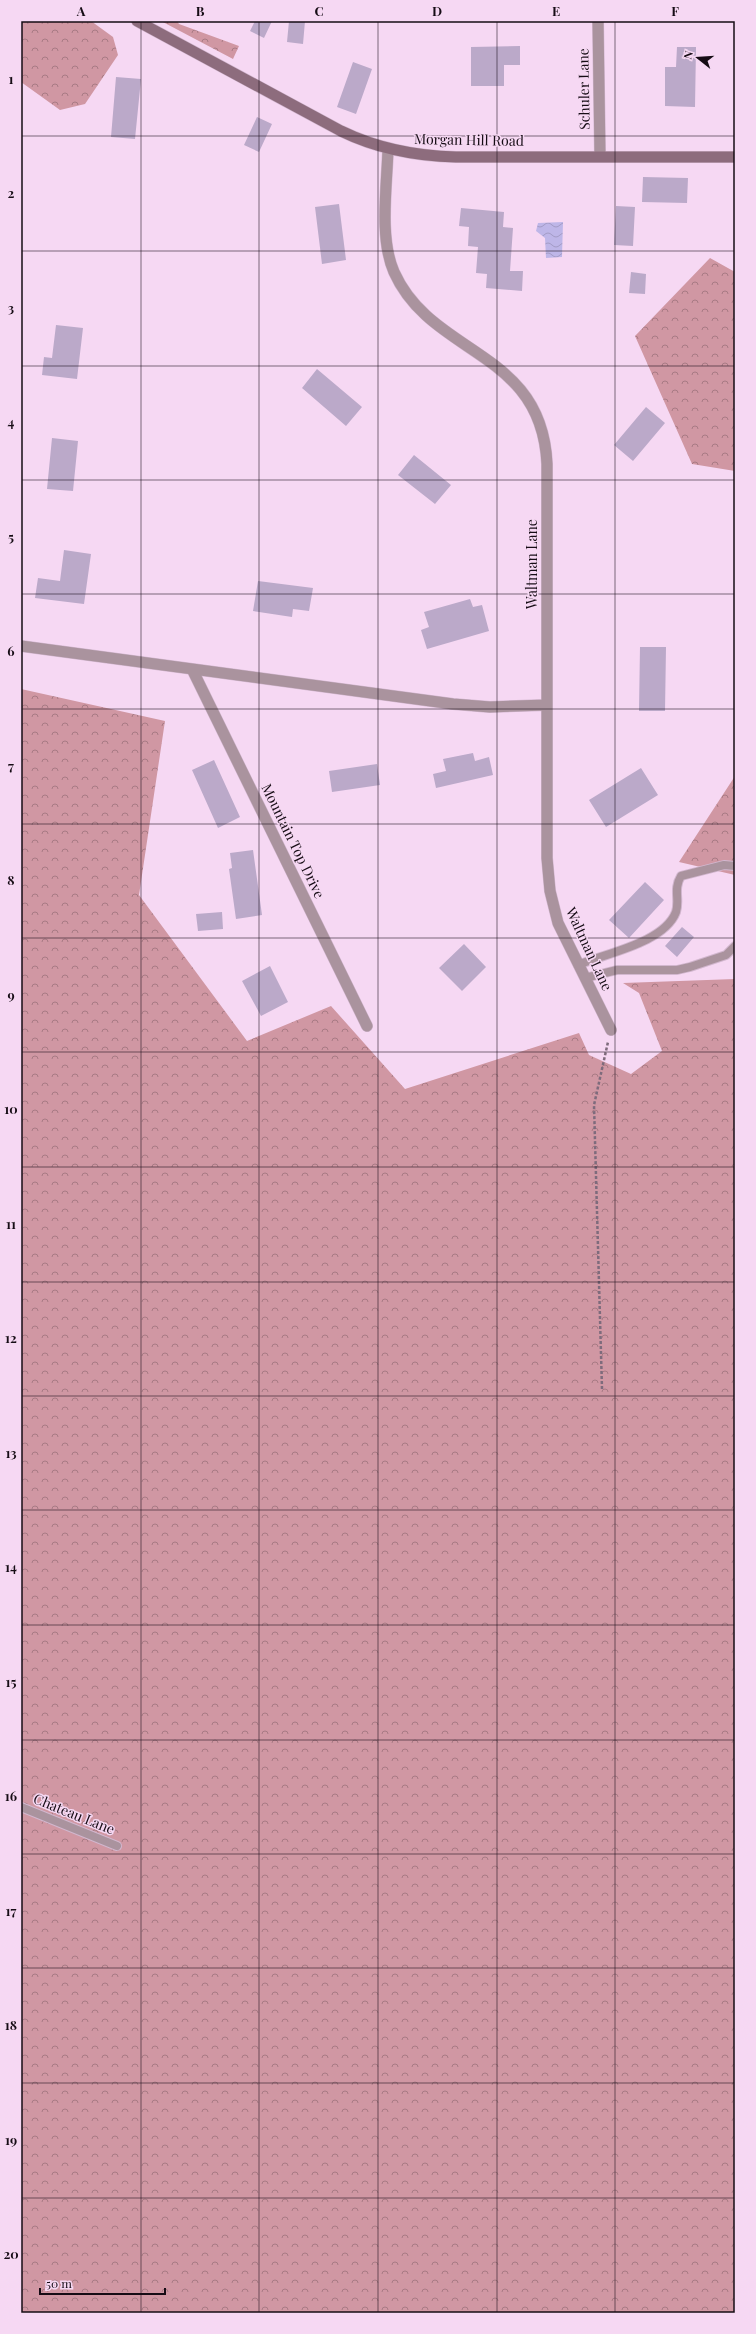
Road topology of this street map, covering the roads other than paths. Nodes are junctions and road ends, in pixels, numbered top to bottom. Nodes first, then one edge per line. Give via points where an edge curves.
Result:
1 (137, 21) edge
2 (598, 21) edge
3 (388, 149) junction
4 (600, 156) junction
5 (735, 157) edge
6 (21, 646) edge
7 (192, 669) junction
8 (547, 705) junction
9 (735, 866) edge
10 (735, 946) edge
11 (578, 965) junction
12 (585, 978) junction
13 (367, 1026) dead end
14 (611, 1030) road end
15 (21, 1807) edge
16 (117, 1846) dead end

1 - 3 main road, Morgan Hill Road via 329,125
2 - 4 street, Schuler Lane
3 - 4 main road, Morgan Hill Road via 419,156 449,157
3 - 8 street, Waltman Lane via 387,246 402,287 430,319 512,378 533,408 542,431 547,464
4 - 5 main road, Morgan Hill Road
6 - 7 street
7 - 8 street via 465,706
7 - 13 street, Mountain Top Drive
8 - 11 street, Waltman Lane via 547,858 550,891 558,923
9 - 11 lane via 724,865 680,876 677,883 676,911 669,923 657,934 630,948
10 - 12 lane via 726,956 676,970 617,970
11 - 12 street, Waltman Lane
12 - 14 street, Waltman Lane
15 - 16 lane, Chateau Lane

